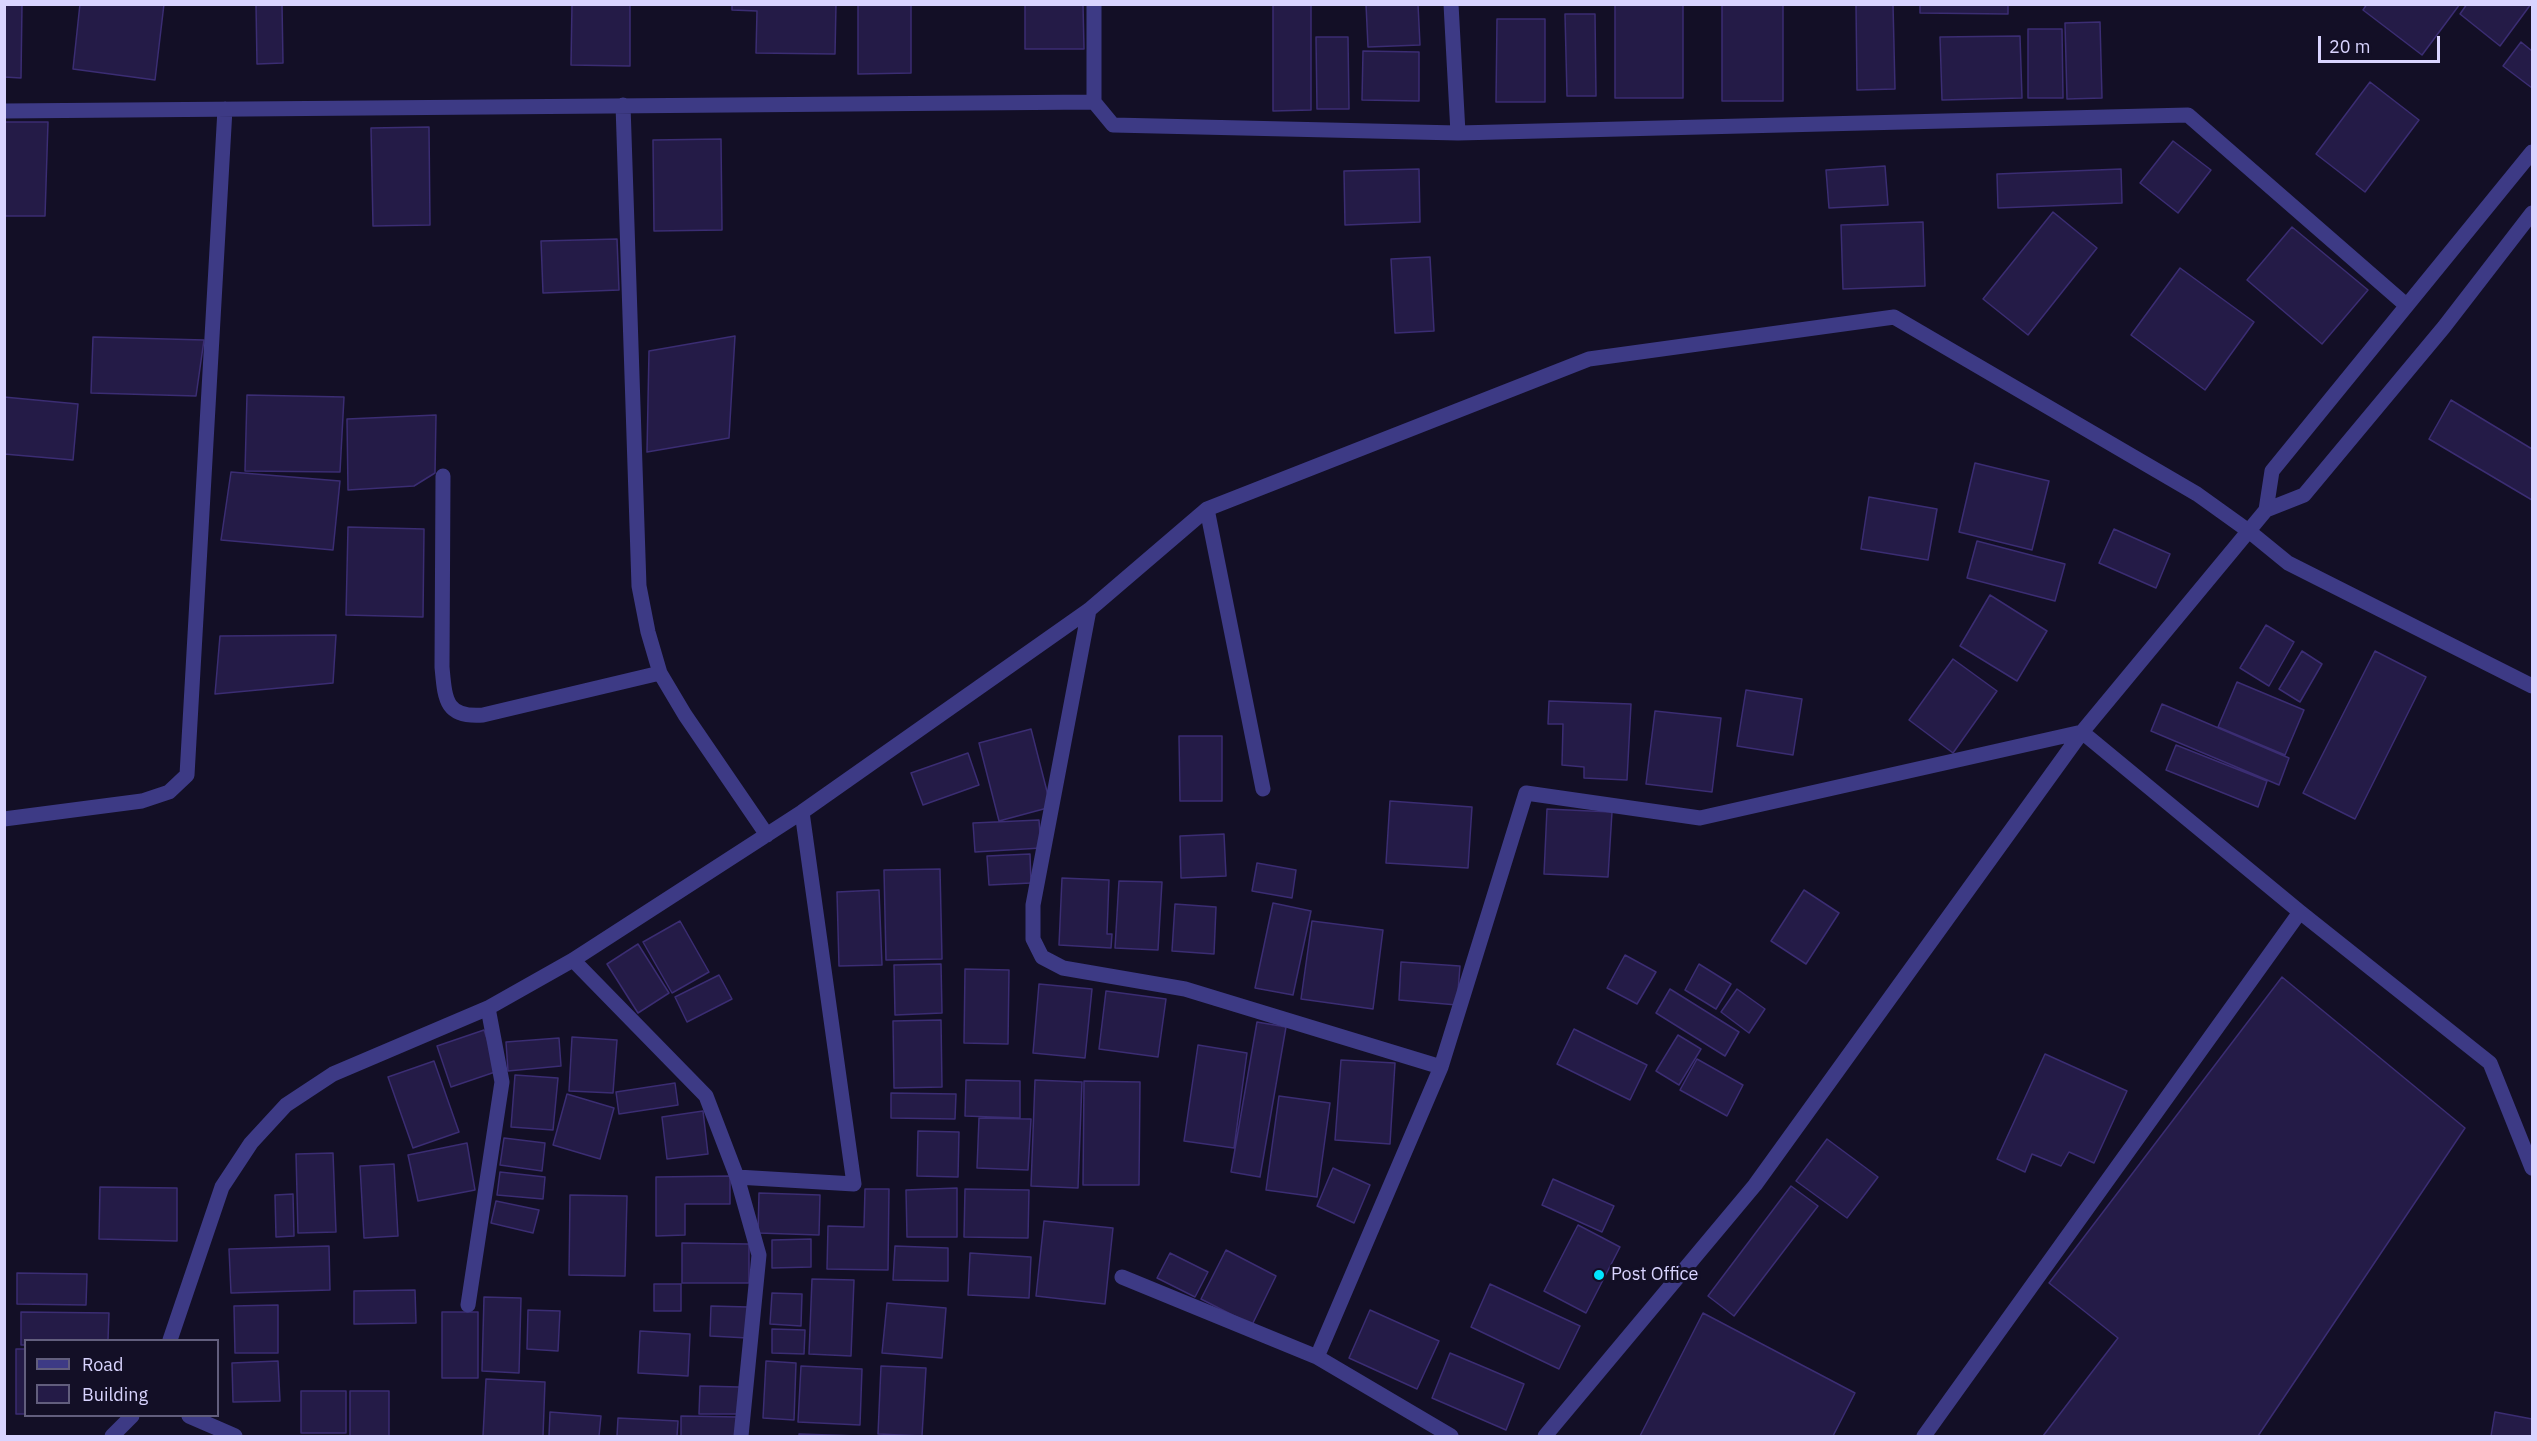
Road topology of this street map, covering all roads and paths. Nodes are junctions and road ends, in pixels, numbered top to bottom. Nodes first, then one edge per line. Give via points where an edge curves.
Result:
1 (1094, 4) edge
2 (1451, 4) edge
3 (1094, 102) junction
4 (624, 105) junction
5 (225, 109) junction
6 (4, 111) edge
7 (1458, 133) junction
8 (2532, 152) edge
9 (2532, 213) edge
10 (2406, 305) junction
11 (443, 476) dead end
12 (1207, 508) junction
13 (2266, 510) junction
14 (2250, 532) junction
15 (1089, 610) junction
16 (660, 673) junction
17 (2532, 686) edge
18 (2082, 732) junction
19 (1263, 789) dead end
20 (802, 812) junction
21 (4, 819) edge
22 (767, 835) junction
23 (2300, 912) junction
24 (573, 960) junction
25 (488, 1008) junction
26 (1441, 1067) junction
27 (2532, 1168) edge
28 (737, 1178) junction
29 (1122, 1277) dead end
30 (468, 1305) dead end
31 (171, 1339) edge
32 (1317, 1357) junction
33 (131, 1417) edge
34 (191, 1417) edge
35 (112, 1437) edge
36 (235, 1437) edge
37 (741, 1437) edge
38 (1451, 1437) edge
39 (1545, 1437) edge
40 (1924, 1437) edge

1 - 3 street
2 - 7 street
3 - 4 street
3 - 7 street via 1113,125
4 - 5 street
4 - 16 street via 639,586
5 - 6 street
5 - 21 street via 187,775 169,792 142,801
7 - 10 street via 2188,115
8 - 10 street
9 - 13 street via 2444,327 2304,495
10 - 13 street via 2272,471
11 - 16 street via 442,667 444,696 458,714 483,715
12 - 14 street via 1589,359 1894,317 2197,494
12 - 15 street
12 - 19 street
13 - 14 street
14 - 17 street via 2288,563
14 - 18 street
15 - 20 street
15 - 26 street via 1033,905 1033,939 1042,957 1063,968 1185,989
16 - 22 street
18 - 23 street
18 - 26 street via 1700,818 1526,793
18 - 39 street via 1755,1185
20 - 22 street
20 - 28 street via 854,1184
22 - 24 street
23 - 27 street via 2490,1064
23 - 40 street
24 - 25 street
24 - 28 street via 706,1096
25 - 30 street via 502,1082
25 - 31 street via 333,1074 286,1105 251,1143 222,1187
26 - 32 street
28 - 37 street via 759,1255
29 - 32 street
32 - 38 street
33 - 35 street
34 - 36 street

